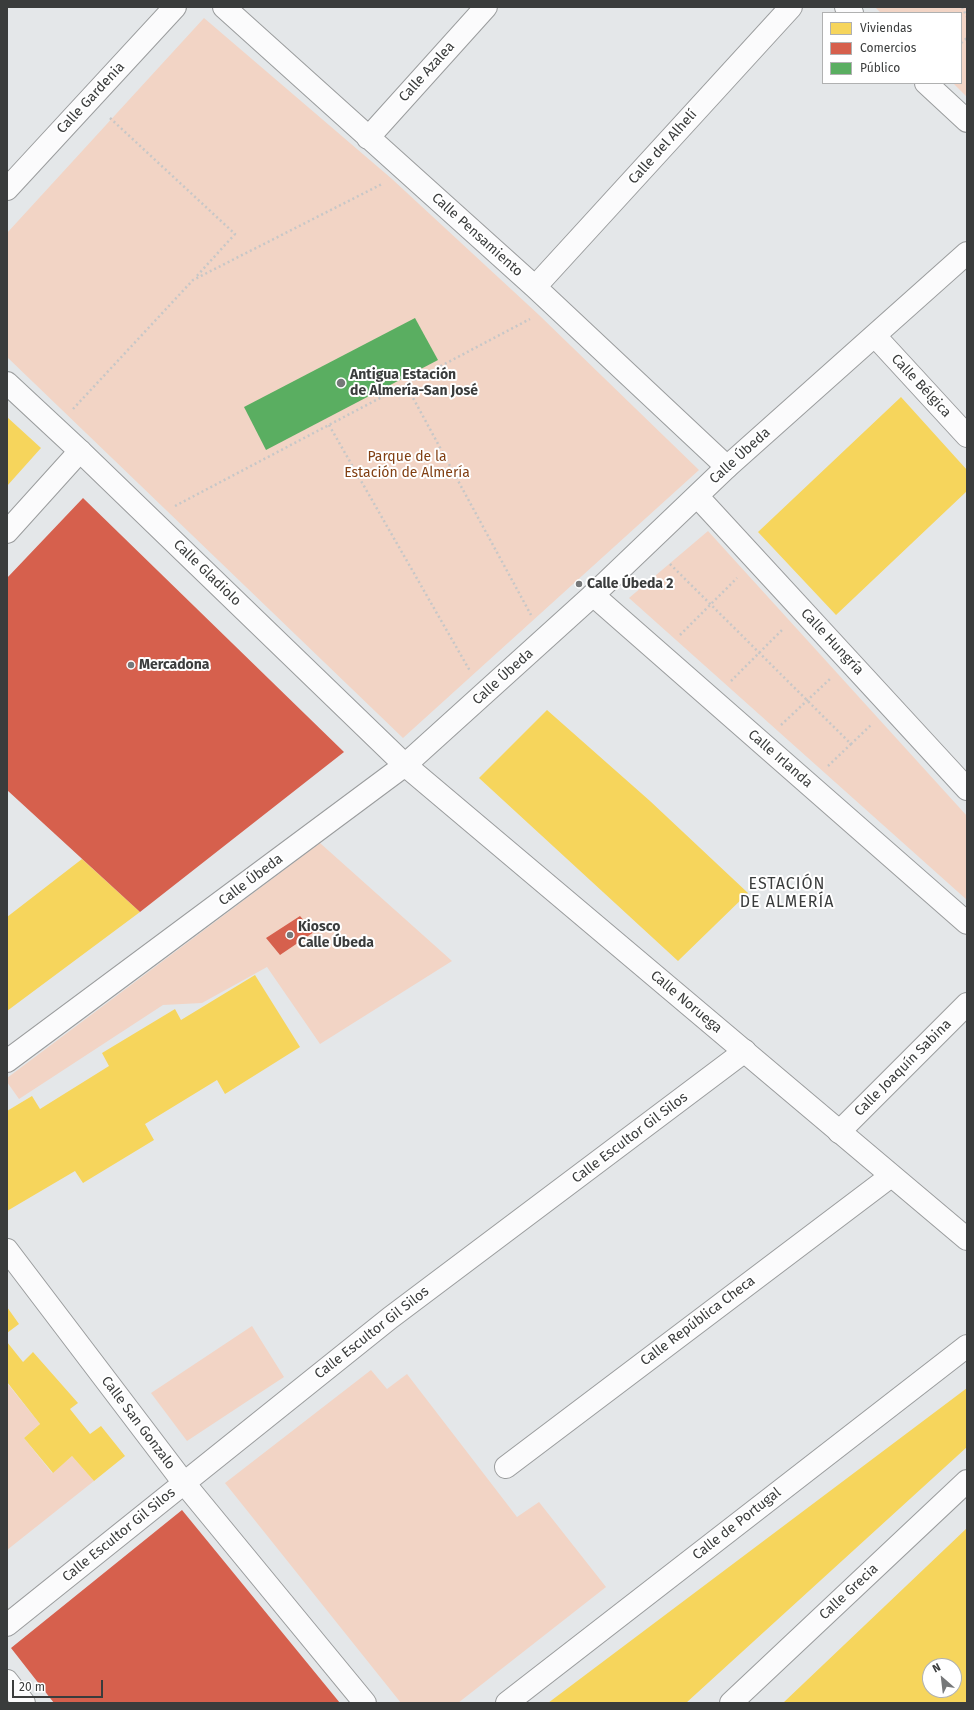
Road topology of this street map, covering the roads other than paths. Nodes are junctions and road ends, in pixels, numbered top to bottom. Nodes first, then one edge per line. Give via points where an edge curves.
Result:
1 (175, 7) edge
2 (224, 7) edge
3 (486, 7) edge
4 (790, 7) edge
5 (927, 84) edge
6 (967, 121) edge
7 (368, 138) junction
8 (7, 190) edge
9 (967, 253) edge
10 (534, 286) junction
11 (875, 336) junction
12 (7, 384) edge
13 (967, 436) edge
14 (80, 451) junction
15 (727, 467) junction
16 (697, 496) junction
17 (7, 532) edge
18 (593, 595) junction
19 (405, 765) junction
20 (967, 789) edge
21 (967, 923) edge
22 (967, 1004) edge
23 (745, 1051) junction
24 (7, 1061) edge
25 (839, 1132) junction
26 (891, 1176) junction
27 (967, 1239) edge
28 (7, 1250) edge
29 (967, 1346) edge
30 (506, 1467) dead end
31 (967, 1481) edge
32 (184, 1483) junction
33 (7, 1625) edge
34 (7, 1681) edge
35 (24, 1703) edge
36 (365, 1703) edge
37 (507, 1703) edge
38 (731, 1703) edge

1 - 8 street, Calle Gardenia
2 - 7 street, Calle Pensamiento
3 - 7 street, Calle Azalea
4 - 10 street, Calle del Alhelí
5 - 6 street
7 - 10 street, Calle Pensamiento
9 - 11 street, Calle Úbeda
10 - 15 street, Calle Pensamiento
11 - 13 street, Calle Bélgica
11 - 15 street, Calle Úbeda
12 - 14 street, Calle Gladiolo
14 - 17 street
14 - 19 street, Calle Gladiolo
15 - 16 street, Calle Úbeda
16 - 18 street, Calle Úbeda
16 - 20 street, Calle Hungría
18 - 19 street, Calle Úbeda
18 - 21 street, Calle Irlanda
19 - 23 street, Calle Noruega
19 - 24 street, Calle Úbeda
22 - 25 street, Calle Joaquín Sabina
23 - 25 street, Calle Noruega
23 - 32 street, Calle Escultor Gil Silos via 390,1318
25 - 26 street, Calle Noruega
26 - 27 street, Calle Noruega
26 - 30 street, Calle República Checa
28 - 32 street, Calle San Gonzalo
29 - 37 street, Calle de Portugal
31 - 38 street, Calle Grecia
32 - 33 street, Calle Escultor Gil Silos
32 - 36 street, Calle San Gonzalo
34 - 35 street

